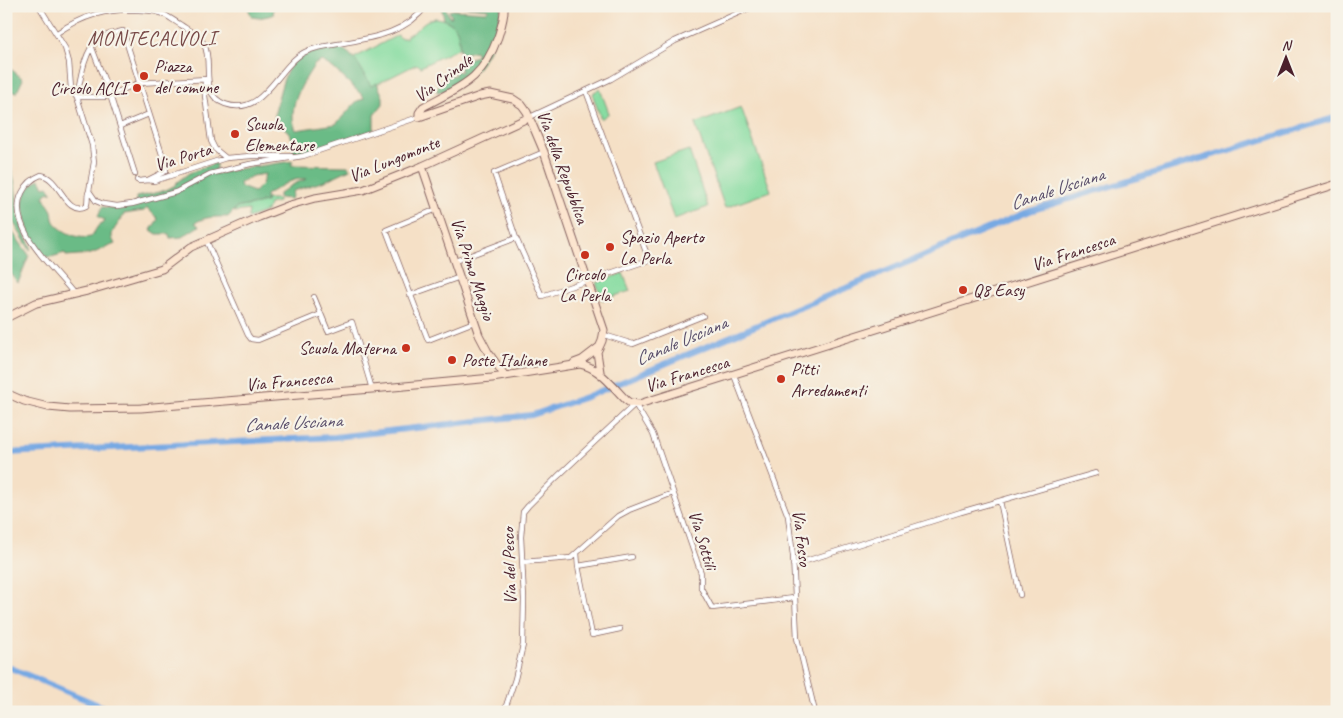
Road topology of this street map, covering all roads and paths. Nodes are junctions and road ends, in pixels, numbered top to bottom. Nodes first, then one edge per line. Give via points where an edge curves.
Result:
1 (39, 6) edge
2 (426, 6) edge
3 (504, 6) edge
4 (754, 6) edge
5 (57, 33) junction
6 (92, 48) junction
7 (208, 78) junction
8 (139, 83) junction
9 (586, 91) junction
10 (110, 95) junction
11 (77, 97) junction
12 (149, 114) junction
13 (419, 117) junction
14 (530, 117) junction
15 (120, 126) junction
16 (544, 152) junction
17 (302, 156) junction
18 (226, 158) junction
19 (420, 167) junction
20 (148, 180) junction
21 (1337, 184) edge
22 (89, 191) junction
23 (438, 209) junction
24 (516, 238) junction
25 (206, 240) junction
26 (455, 261) junction
27 (460, 277) junction
28 (588, 280) junction
29 (74, 294) junction
30 (410, 295) junction
31 (314, 297) dead end
32 (321, 314) junction
33 (703, 316) dead end
34 (6, 318) edge
35 (474, 322) junction
36 (604, 335) junction
37 (596, 351) junction
38 (571, 364) junction
39 (590, 366) junction
40 (600, 372) junction
41 (734, 375) junction
42 (504, 376) junction
43 (372, 390) junction
44 (6, 393) edge
45 (635, 404) junction
46 (1096, 473) dead end
47 (674, 493) junction
48 (1000, 502) junction
49 (577, 553) junction
50 (632, 557) dead end
51 (523, 562) junction
52 (793, 565) junction
53 (578, 566) junction
54 (1020, 595) dead end
55 (794, 598) junction
56 (620, 629) dead end
57 (504, 712) edge
58 (815, 712) edge

1 - 5 street
2 - 7 street via 416,19 388,33 320,47 299,55 263,96 249,105 232,106 220,102 211,91
3 - 13 main road, Via Crinale via 501,28 487,63 466,83 423,107
4 - 9 street, Via Lungomonte via 675,41
5 - 7 street via 78,20 109,10 158,12 202,41 207,52
5 - 11 street via 69,62 71,89
6 - 8 street via 101,38 123,31
6 - 10 street
6 - 11 street via 84,65
7 - 8 street
7 - 18 street via 204,88 210,137 215,149
8 - 10 street
8 - 12 street
9 - 14 street, Via Lungomonte
9 - 28 street via 648,260
10 - 11 street
10 - 15 street
11 - 22 street via 94,151
12 - 15 street
12 - 20 street, Via Porta via 166,171
13 - 14 main road, Via della Repubblica via 490,94 517,100
13 - 17 street, Via della Repubblica
14 - 16 main road, Via della Repubblica
14 - 19 main road, Via Lungomonte
15 - 20 street, Via Porta via 136,177 139,181
16 - 24 street via 494,173
16 - 28 main road, Via della Repubblica
17 - 18 street, Via della Repubblica
17 - 22 street, Via della Repubblica via 210,174 176,192 132,204 103,204 96,201
18 - 20 street, Via Porta via 172,176
19 - 23 main road, Via Primo Maggio
19 - 25 main road, Via Lungomonte via 363,190 290,205
21 - 41 main road, Via Francesca
22 - 29 street via 84,208 75,207 50,178 41,175 26,187 19,202 22,224 31,242
23 - 26 main road, Via Primo Maggio
23 - 30 street via 386,230
24 - 26 street
24 - 28 street via 542,296
25 - 29 main road, Via Lungomonte via 162,269
25 - 32 street via 251,339 258,340
26 - 27 main road, Via Primo Maggio
27 - 30 street
27 - 35 main road, Via Primo Maggio
28 - 36 main road, Via della Repubblica
29 - 34 main road, Via Lungomonte via 36,303
30 - 35 street via 428,340
31 - 32 street
32 - 43 street via 328,331 352,322
33 - 36 street via 633,344
35 - 42 main road, Via Primo Maggio
36 - 37 main road
37 - 38 main road
37 - 39 main road
37 - 40 main road
38 - 39 main road, Via Francesca
38 - 42 main road, Via Francesca
39 - 40 main road, Via Francesca
40 - 45 main road, Via Francesca via 626,400
41 - 45 main road, Via Francesca
41 - 52 street, Via Fosso via 788,516
42 - 43 main road, Via Francesca
43 - 44 main road, Via Francesca via 141,408 70,409 36,404
45 - 47 street, Via Sottili via 653,434
45 - 51 street, Via del Pesco via 523,512
46 - 48 street
47 - 49 street via 618,516
47 - 55 street, Via Sottili via 701,573 701,588 712,608
48 - 52 street
48 - 54 street
49 - 51 street via 571,558
49 - 53 street
50 - 53 street
51 - 57 street, Via del Pesco via 523,645
52 - 55 street, Via Fosso
53 - 56 street via 592,635
55 - 58 street, Via Fosso via 797,638

